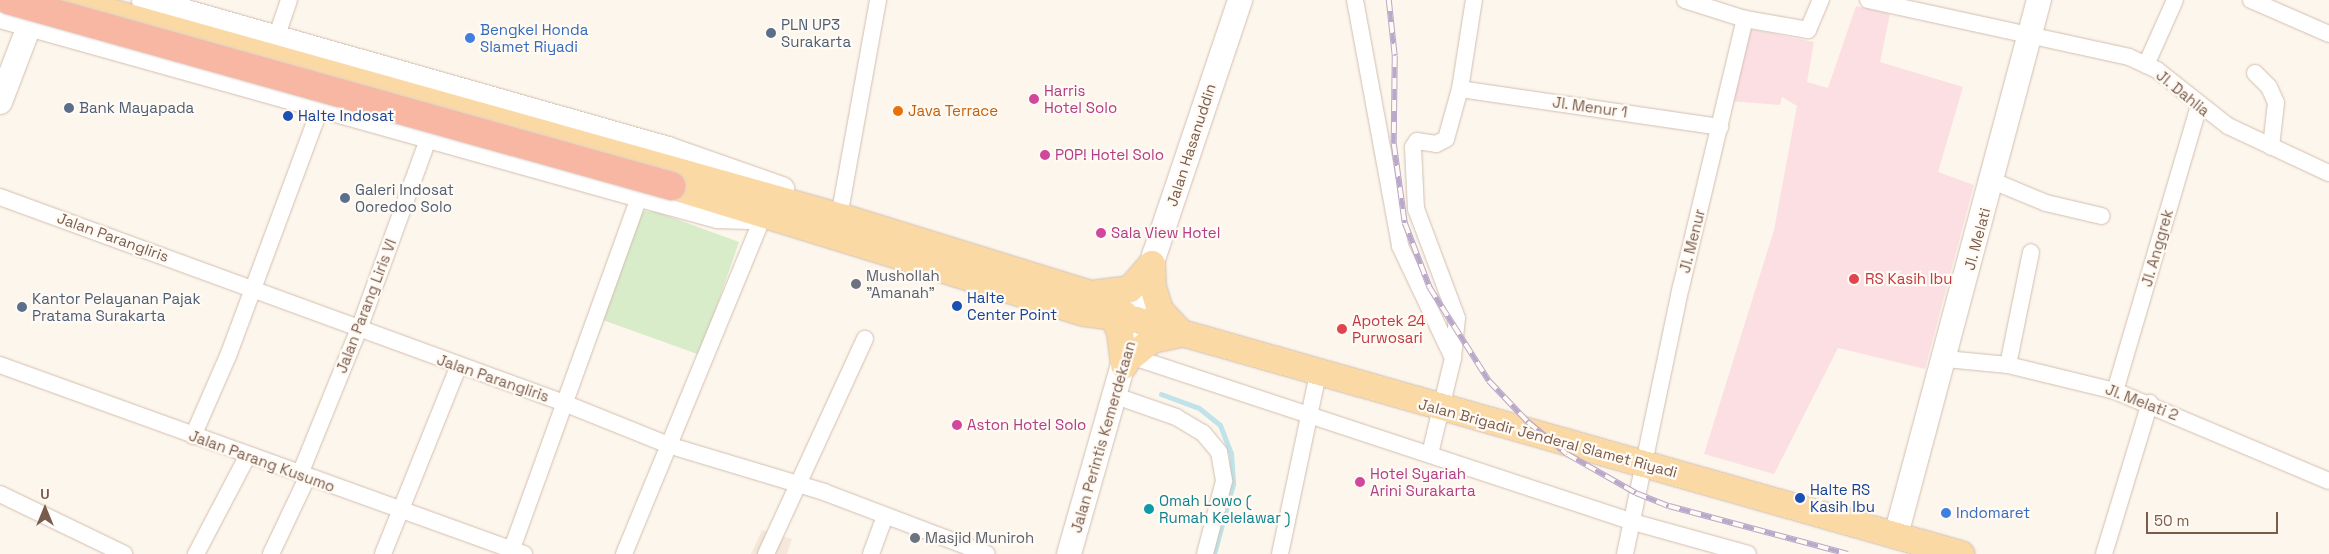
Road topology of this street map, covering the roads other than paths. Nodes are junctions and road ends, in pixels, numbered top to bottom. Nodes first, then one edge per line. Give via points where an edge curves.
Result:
1 (8, 0) edge
2 (39, 0) edge
3 (68, 0) edge
4 (144, 0) edge
5 (290, 0) edge
6 (878, 0) edge
7 (1240, 0) edge
8 (1354, 0) edge
9 (1474, 0) edge
10 (1685, 0) edge
11 (1821, 0) edge
12 (1868, 0) edge
13 (2039, 0) edge
14 (2175, 0) edge
15 (2251, 0) edge
16 (0, 16) edge
17 (1744, 19) junction
18 (30, 26) junction
19 (2031, 34) junction
20 (2329, 34) edge
21 (276, 38) junction
22 (0, 58) edge
23 (2146, 65) junction
24 (2254, 73) dead end
25 (1460, 89) junction
26 (1, 101) edge
27 (2199, 106) junction
28 (320, 108) junction
29 (1720, 127) junction
30 (429, 137) junction
31 (2271, 147) junction
32 (2329, 173) edge
33 (673, 178) junction
34 (1992, 181) junction
35 (640, 195) junction
36 (0, 197) edge
37 (2102, 216) dead end
38 (763, 217) junction
39 (838, 217) junction
40 (2031, 252) dead end
41 (1152, 264) junction
42 (253, 287) junction
43 (1112, 309) junction
44 (359, 329) junction
45 (1182, 334) junction
46 (865, 338) dead end
47 (1453, 358) junction
48 (1946, 359) junction
49 (1127, 360) junction
50 (0, 365) edge
51 (2008, 365) junction
52 (458, 367) junction
53 (1318, 374) junction
54 (2115, 390) junction
55 (1116, 396) junction
56 (564, 403) junction
57 (2150, 403) junction
58 (1442, 410) junction
59 (1307, 414) junction
60 (193, 436) junction
61 (671, 446) junction
62 (1430, 454) junction
63 (248, 455) junction
64 (1642, 464) junction
65 (303, 476) junction
66 (2329, 481) edge
67 (798, 484) junction
68 (0, 494) edge
69 (402, 512) junction
70 (885, 516) junction
71 (1633, 522) junction
72 (1896, 535) junction
73 (515, 552) edge
74 (124, 554) edge
75 (196, 554) edge
76 (271, 554) edge
77 (383, 554) edge
78 (624, 554) edge
79 (766, 554) edge
80 (871, 554) edge
81 (987, 554) edge
82 (1068, 554) edge
83 (1205, 554) edge
84 (1280, 554) edge
85 (1625, 554) edge
86 (1748, 554) edge
87 (1961, 554) edge
88 (2104, 554) edge

1 - 33 highway, bridge
2 - 18 street
3 - 33 main road
4 - 21 street
5 - 21 street
6 - 39 street
7 - 41 street, Jalan Hasanuddin
8 - 47 street via 1400,246
9 - 25 street
10 - 17 street
11 - 17 street via 1808,30
12 - 19 street, Jl. Dahlia
13 - 19 street, Jl. Melati
14 - 23 street
15 - 20 street
16 - 18 street
17 - 29 street, Jl. Menur
18 - 26 street
18 - 28 street
19 - 23 street, Jl. Dahlia via 2108,51
19 - 34 street, Jl. Melati
21 - 39 street via 668,149 777,187
22 - 26 street
23 - 27 street, Jl. Dahlia
24 - 31 street via 2269,86 2276,104
25 - 29 street, Jl. Menur 1
25 - 47 street via 1445,141 1417,140 1413,152 1416,209 1456,311
27 - 31 street, Jl. Dahlia via 2228,126
27 - 54 street, Jl. Anggrek
28 - 30 street
28 - 42 street
29 - 64 street, Jl. Menur
30 - 35 street
30 - 44 street, Jalan Parang Liris VI
31 - 32 street, Jl. Dahlia
33 - 38 main road
33 - 39 main road
34 - 37 street via 2046,203
34 - 48 street, Jl. Melati
35 - 38 street via 718,216
35 - 56 street
36 - 42 street, Jalan Parangliris
38 - 43 main road via 1085,313
38 - 61 street
39 - 43 main road
40 - 51 street
41 - 43 street, Jalan Hasanuddin
41 - 43 main road
41 - 45 main road via 1153,287 1160,310
42 - 44 street, Jalan Parangliris
42 - 60 street
43 - 45 main road, Jalan Brigadir Jenderal Slamet Riyadi
43 - 49 main road
44 - 52 street, Jalan Parangliris
44 - 65 street, Jalan Parang Liris VI
45 - 49 main road via 1152,340
45 - 53 main road, Jalan Brigadir Jenderal Slamet Riyadi
46 - 67 street
47 - 58 street
48 - 51 street, Jl. Melati 2
48 - 72 street, Jl. Melati
49 - 55 street, Jalan Perintis Kemerdekaan
49 - 59 street
50 - 60 street, Jalan Parang Kusumo
51 - 54 street, Jl. Melati 2
52 - 56 street, Jalan Parangliris
52 - 69 street
53 - 58 main road, Jalan Brigadir Jenderal Slamet Riyadi
53 - 59 street
54 - 57 street, Jl. Melati 2
55 - 82 street, Jalan Perintis Kemerdekaan
55 - 83 street via 1176,417 1203,434 1219,452 1224,481
56 - 61 street, Jalan Parangliris
56 - 73 street
57 - 66 street, Jl. Melati 2
57 - 88 street
58 - 62 street
58 - 64 main road, Jalan Brigadir Jenderal Slamet Riyadi
59 - 62 street
59 - 84 street
60 - 63 street, Jalan Parang Kusumo
61 - 67 street, Jalan Parangliris
61 - 78 street
62 - 71 street
63 - 65 street, Jalan Parang Kusumo
63 - 75 street
64 - 71 street, Jl. Menur
64 - 72 main road, Jalan Brigadir Jenderal Slamet Riyadi
65 - 69 street, Jalan Parang Kusumo
65 - 76 street, Jalan Parang Liris VI
67 - 70 street, Jalan Parangliris
67 - 79 street
68 - 74 street
69 - 73 street, Jalan Parang Kusumo
69 - 77 street
70 - 80 street
70 - 81 street, Jalan Parangliris
71 - 85 street, Jl. Menur
71 - 86 street
72 - 87 main road, Jalan Brigadir Jenderal Slamet Riyadi

